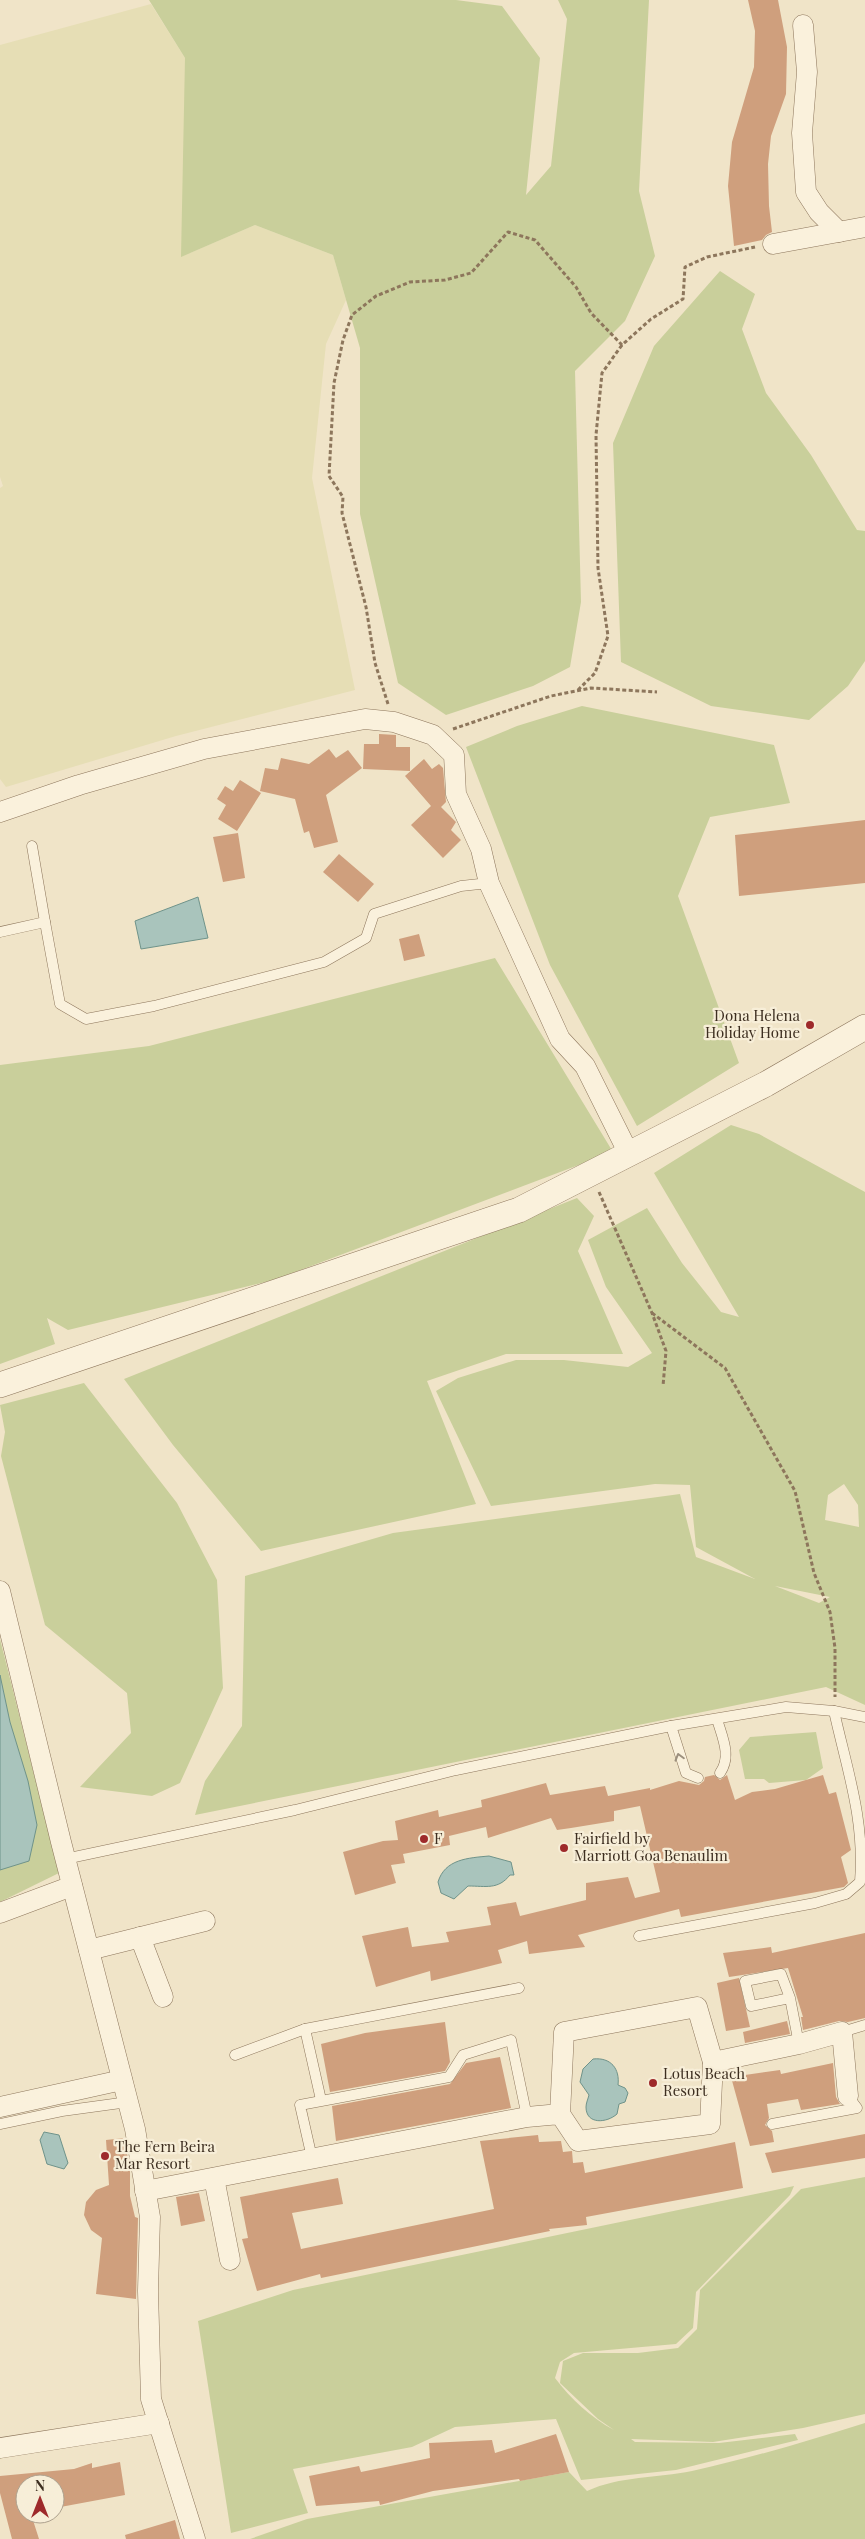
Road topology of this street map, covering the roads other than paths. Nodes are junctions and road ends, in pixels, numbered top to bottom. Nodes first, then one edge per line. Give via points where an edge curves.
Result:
1 (804, 25) dead end
2 (865, 227) edge
3 (839, 232) junction
4 (773, 244) road end
5 (0, 812) edge
6 (32, 846) dead end
7 (489, 883) junction
8 (46, 922) junction
9 (0, 932) edge
10 (865, 1027) edge
11 (629, 1154) junction
12 (0, 1384) edge
13 (0, 1591) edge
14 (834, 1711) junction
15 (865, 1717) edge
16 (717, 1719) junction
17 (671, 1726) junction
18 (720, 1773) dead end
19 (698, 1778) dead end
20 (65, 1859) junction
21 (72, 1886) junction
22 (0, 1913) edge
23 (205, 1921) dead end
24 (639, 1936) dead end
25 (140, 1937) junction
26 (89, 1950) junction
27 (519, 1988) dead end
28 (163, 1997) dead end
29 (790, 1998) junction
30 (865, 2025) edge
31 (305, 2029) junction
32 (842, 2032) junction
33 (799, 2044) junction
34 (235, 2055) dead end
35 (713, 2062) junction
36 (122, 2080) junction
37 (321, 2100) junction
38 (128, 2102) junction
39 (857, 2104) edge
40 (0, 2107) edge
41 (560, 2114) junction
42 (526, 2116) junction
43 (0, 2124) edge
44 (772, 2124) dead end
45 (312, 2158) junction
46 (214, 2178) junction
47 (145, 2191) junction
48 (230, 2260) dead end
49 (159, 2423) junction
50 (0, 2448) edge
51 (195, 2539) edge

1 - 3 street via 807,72 802,133 806,192 819,212
2 - 3 street
3 - 4 street
5 - 7 street via 204,749 365,719 394,722 433,735 454,755 456,794 481,849
6 - 8 lane
7 - 8 lane via 461,886 374,914 366,938 324,962 154,1006 86,1019 60,1004
7 - 11 street via 560,1039 586,1066
8 - 9 lane
10 - 11 street via 766,1084
11 - 12 street via 519,1210
13 - 20 street
14 - 15 lane
14 - 16 lane via 786,1707
14 - 24 lane via 860,1822 860,1882 846,1894 815,1903
16 - 17 lane
16 - 18 lane via 727,1757
19 -> 17 lane via 686,1773 680,1762
17 - 20 lane via 456,1770 295,1810
20 - 21 street
21 - 22 street
21 - 26 street
23 - 25 street
25 - 26 street
25 - 28 street
26 - 36 street
27 - 31 lane
29 - 29 lane via 781,1974 744,1981 751,2006
29 - 33 lane
30 - 32 lane
31 - 34 lane
31 - 37 lane
32 - 33 street
32 - 39 street
33 - 35 street
35 - 41 street via 710,2124 578,2141
35 - 41 street via 697,2007 564,2032
36 - 38 street
36 - 40 street
37 - 42 lane via 449,2076 463,2055 511,2040
37 - 45 lane via 300,2105
38 - 43 lane
38 - 47 street
39 - 44 lane
41 - 42 street
42 - 45 street
45 - 46 street
46 - 47 street
46 - 48 street
47 - 49 street via 150,2217 151,2399
49 - 50 street
49 - 51 street

